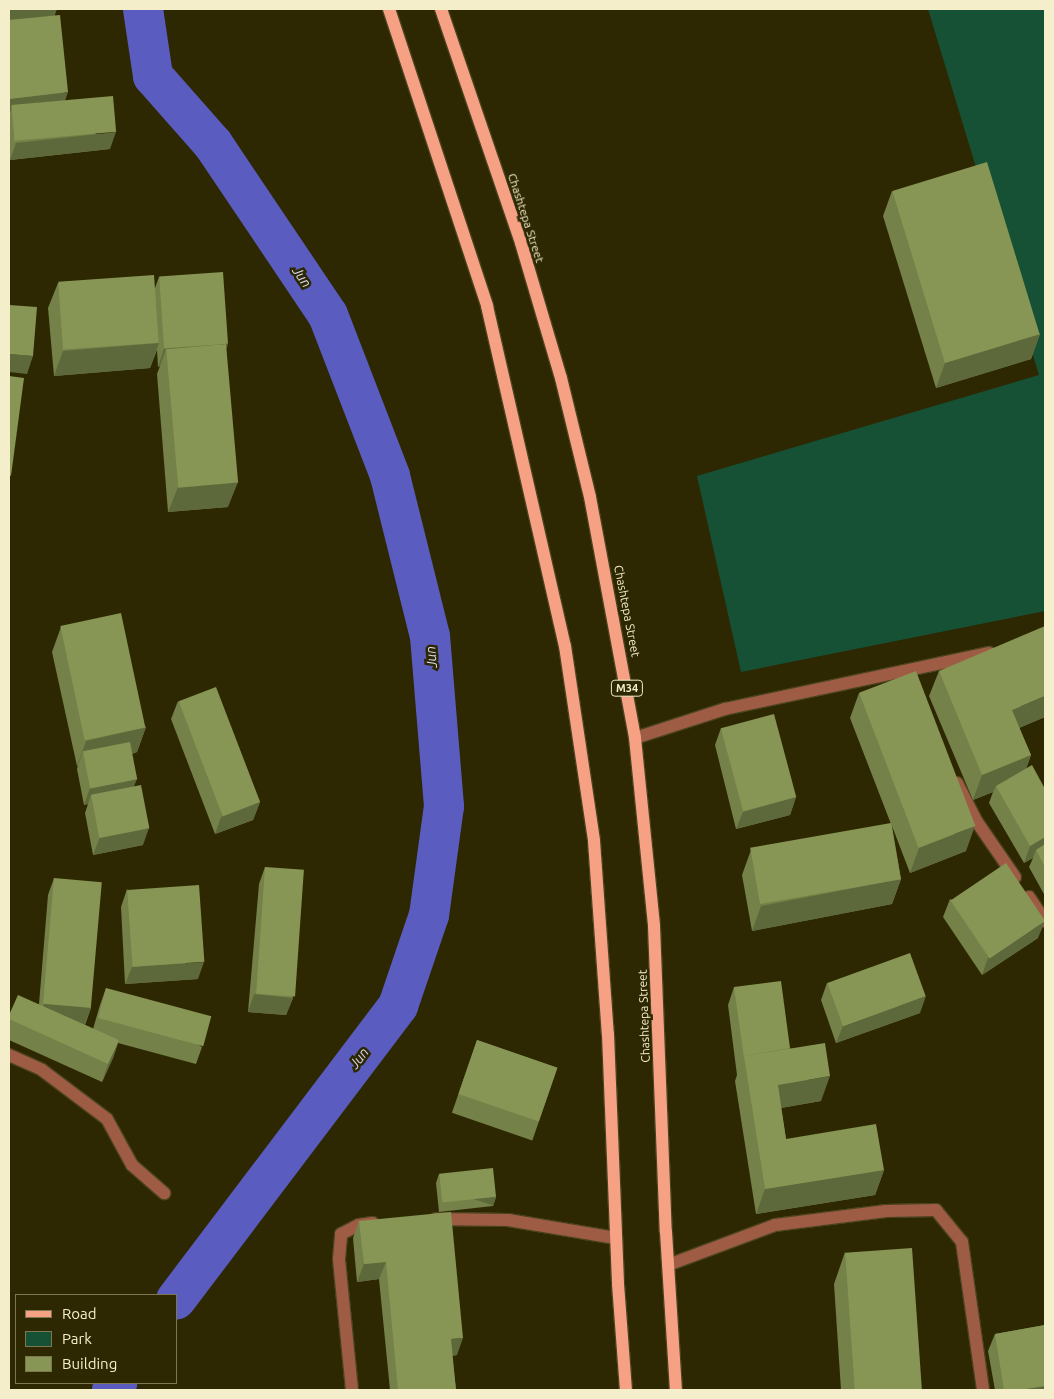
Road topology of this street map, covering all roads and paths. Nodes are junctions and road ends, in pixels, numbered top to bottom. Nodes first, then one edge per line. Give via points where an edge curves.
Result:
1 (389, 9) edge
2 (441, 9) edge
3 (1000, 651) edge
4 (636, 738) junction
5 (953, 776) edge
6 (1045, 921) edge
7 (9, 1055) edge
8 (164, 1193) dead end
9 (424, 1219) edge
10 (387, 1221) edge
11 (616, 1238) junction
12 (668, 1265) junction
13 (352, 1390) edge
14 (626, 1390) edge
15 (676, 1390) edge
16 (983, 1390) edge

1 - 11 main road via 487,306 565,646 594,841 608,1034
2 - 4 main road, Chashtepa Street / M34 via 521,243 561,378 590,497
3 - 4 street via 910,675 725,709
4 - 12 main road, Chashtepa Street / M34 via 654,926
5 - 6 street via 977,822
7 - 8 street via 42,1070 107,1119 132,1165
9 - 11 street via 508,1220
10 - 13 street via 359,1225 341,1234 339,1259
11 - 14 main road
12 - 15 main road, Chashtepa Street / M34
12 - 16 street via 775,1225 886,1211 936,1210 962,1242

